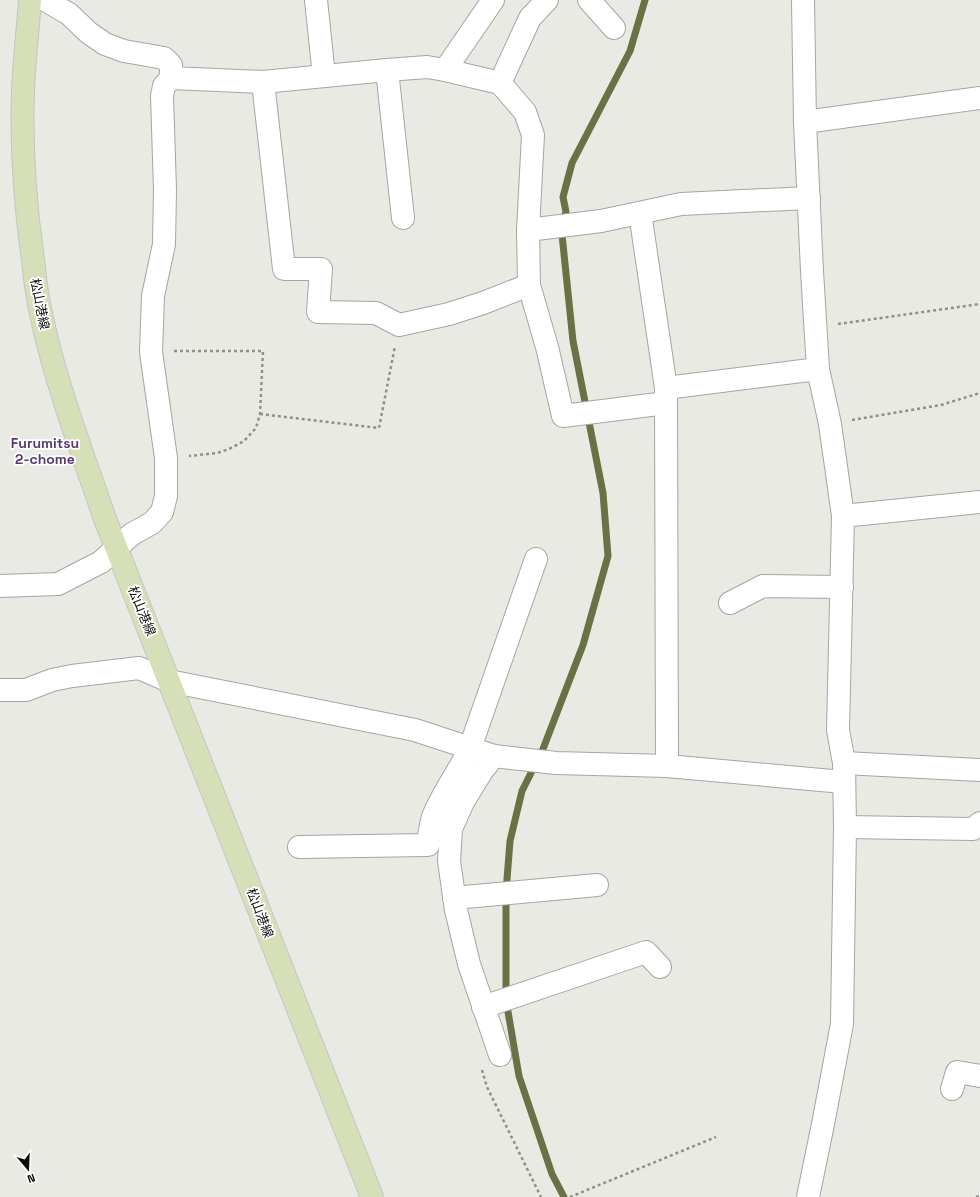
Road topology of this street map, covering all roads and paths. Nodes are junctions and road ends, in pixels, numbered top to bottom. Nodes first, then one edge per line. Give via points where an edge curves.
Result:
1 (30, 0) edge
2 (45, 0) edge
3 (316, 0) edge
4 (493, 0) edge
5 (547, 0) edge
6 (589, 0) edge
7 (803, 0) edge
8 (614, 28) dead end
9 (387, 70) junction
10 (445, 70) junction
11 (324, 76) junction
12 (171, 78) junction
13 (263, 82) junction
14 (500, 83) junction
15 (980, 98) edge
16 (805, 122) junction
17 (809, 198) junction
18 (640, 213) junction
19 (403, 218) dead end
20 (528, 230) junction
21 (529, 285) junction
22 (980, 304) edge
23 (399, 324) junction
24 (815, 328) junction
25 (151, 352) junction
26 (818, 369) junction
27 (980, 394) edge
28 (666, 396) junction
29 (260, 414) junction
30 (830, 424) junction
31 (166, 458) junction
32 (980, 502) edge
33 (843, 516) junction
34 (116, 547) junction
35 (536, 559) dead end
36 (0, 586) edge
37 (842, 586) junction
38 (730, 603) dead end
39 (169, 680) junction
40 (0, 690) edge
41 (470, 748) junction
42 (494, 756) junction
43 (667, 766) junction
44 (980, 770) edge
45 (844, 773) junction
46 (980, 823) edge
47 (845, 827) junction
48 (299, 847) dead end
49 (597, 885) dead end
50 (454, 898) junction
51 (660, 967) dead end
52 (483, 1007) junction
53 (500, 1055) dead end
54 (980, 1076) edge
55 (952, 1089) dead end
56 (716, 1137) dead end
57 (980, 1196) edge
58 (372, 1197) edge
59 (570, 1197) edge
60 (808, 1197) edge
61 (976, 1197) edge

1 - 34 main road, 松山港線 via 23,90 23,160 34,274 42,322 68,414
2 - 12 street via 69,14 105,44 124,52 164,58 171,65
3 - 11 street
4 - 10 street
5 - 14 street via 530,18
6 - 8 street
7 - 16 street
9 - 10 street via 427,67
9 - 11 street
9 - 19 street
10 - 14 street
11 - 13 street
12 - 13 street
12 - 25 street via 164,86 162,96 164,244 153,296
13 - 23 street via 284,269 321,269 318,312 376,314
14 - 20 street via 525,112 533,135
15 - 16 street
16 - 17 street
17 - 18 street via 681,204
17 - 24 street
18 - 20 street via 601,221
18 - 28 street
20 - 21 street
21 - 23 street via 449,314
21 - 28 street via 548,347 563,416
22 - 24 path
23 - 29 path via 379,428
24 - 26 street
25 - 29 path via 263,351
25 - 31 street
26 - 28 street
26 - 30 street
27 - 30 path via 941,405
28 - 43 street
29 - 31 path via 256,428 244,441 230,449 217,453
30 - 33 street
31 - 34 street via 166,496 162,512 152,523
32 - 33 street
33 - 37 street
34 - 36 street via 101,562 58,584
34 - 39 main road, 松山港線
35 - 41 street
37 - 38 street via 763,586
37 - 45 street via 838,730
39 - 40 street via 140,668 72,676 26,690
39 - 41 street via 414,730
39 - 58 main road, 松山港線
41 - 42 street
41 - 48 street via 433,818 428,845
42 - 43 street via 556,762
42 - 50 street via 463,802 451,829 449,861
43 - 45 street
44 - 45 street
45 - 47 street
46 - 47 street via 973,829
47 - 60 street via 842,1024
49 - 50 street
50 - 52 street via 469,964
51 - 52 street via 646,952
52 - 53 street
54 - 55 street via 957,1072
56 - 59 path
57 - 61 path

